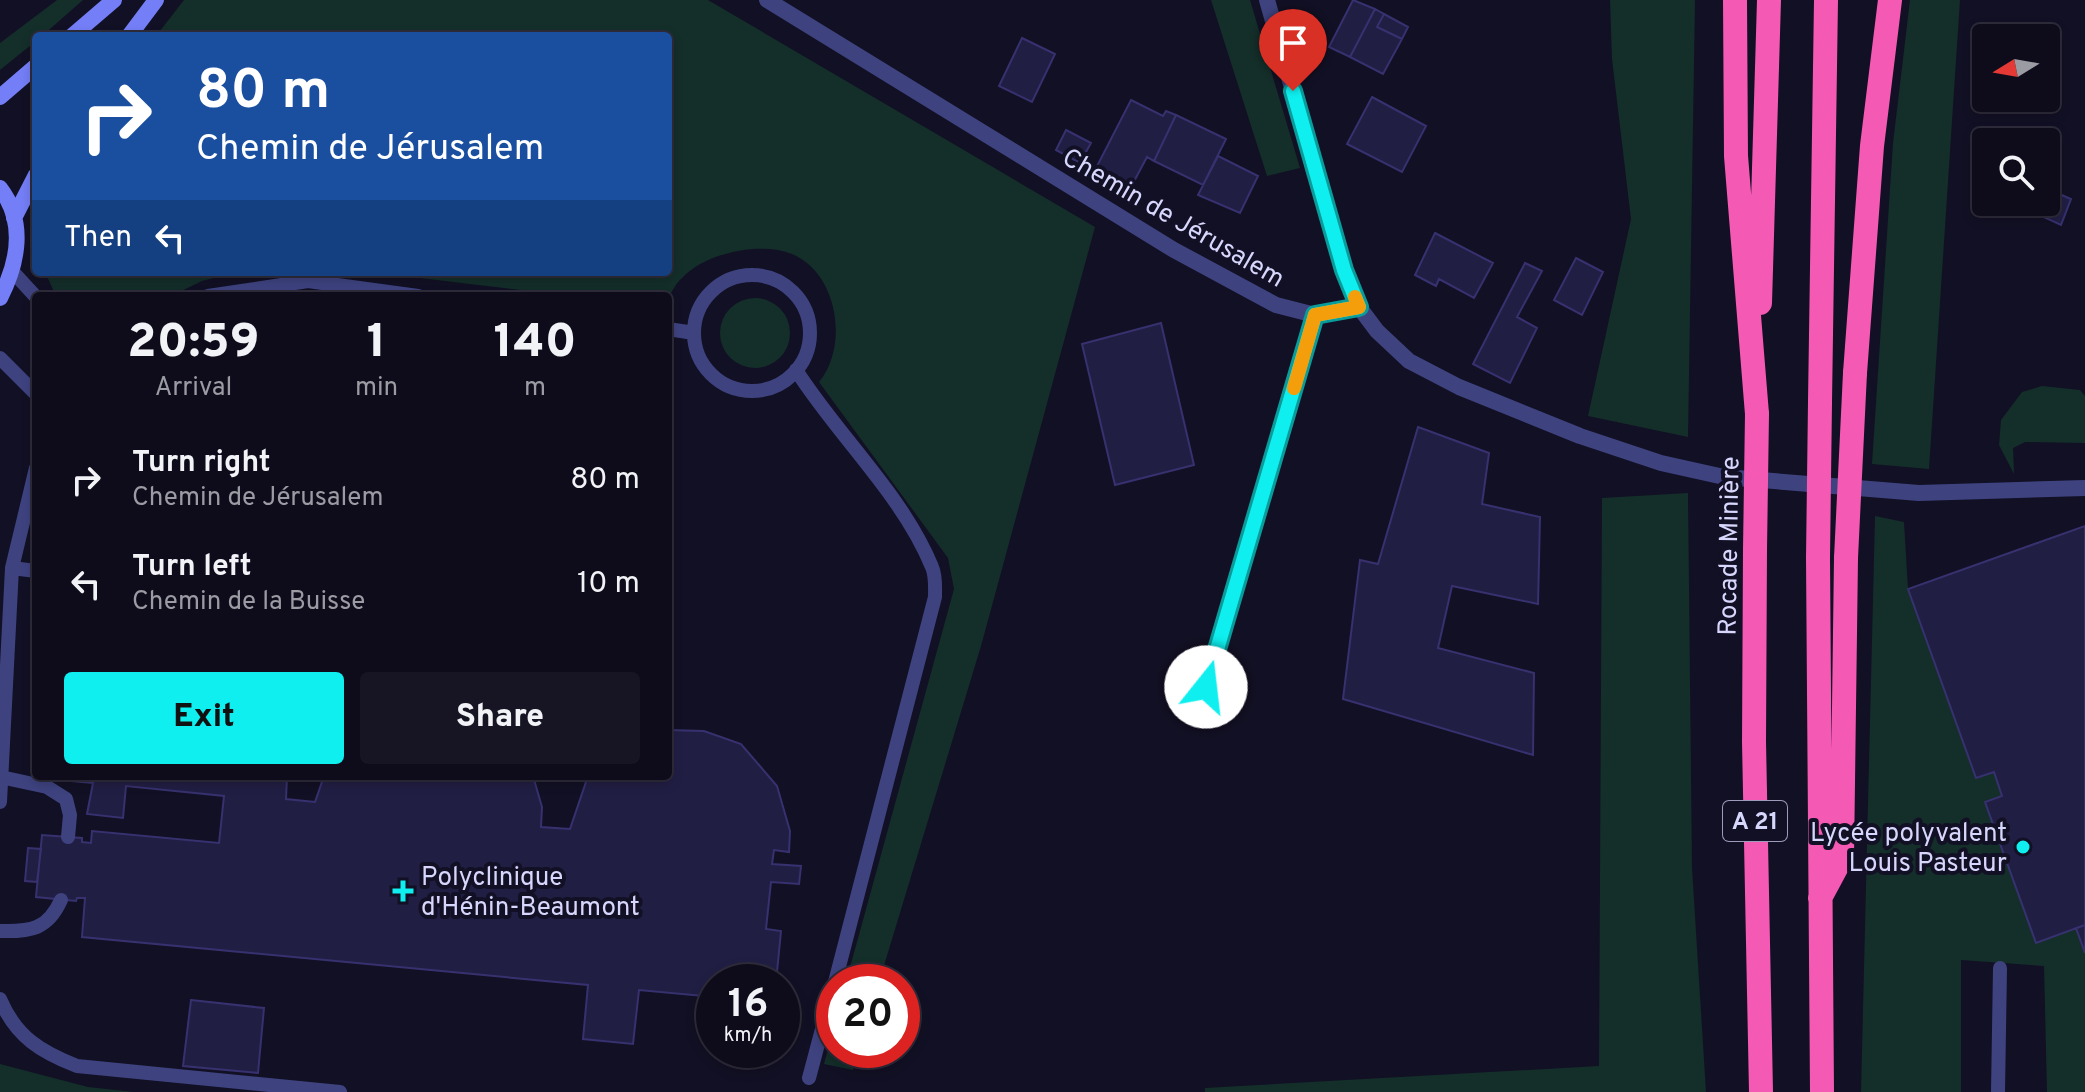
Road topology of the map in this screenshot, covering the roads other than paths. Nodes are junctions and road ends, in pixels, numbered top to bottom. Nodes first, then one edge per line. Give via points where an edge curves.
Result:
1 (114, 0) edge
2 (156, 0) edge
3 (767, 0) edge
4 (1267, 0) edge
5 (1735, 0) edge
6 (1769, 0) edge
7 (1826, 0) edge
8 (1890, 0) edge
9 (77, 32) edge
10 (132, 32) edge
11 (32, 69) edge
12 (0, 97) edge
13 (32, 183) edge
14 (0, 188) edge
15 (14, 218) junction
16 (13, 272) junction
17 (235, 292) edge
18 (377, 292) edge
19 (32, 293) edge
20 (0, 298) edge
21 (1359, 307) junction
22 (1315, 315) junction
23 (672, 330) edge
24 (694, 333) junction
25 (0, 358) edge
26 (796, 370) junction
27 (32, 390) edge
28 (1757, 414) junction
29 (32, 485) edge
30 (2085, 488) edge
31 (12, 568) junction
32 (32, 570) edge
33 (1206, 687) dead end
34 (1, 777) edge
35 (0, 802) edge
36 (68, 837) dead end
37 (61, 900) dead end
38 (1819, 900) junction
39 (0, 931) edge
40 (839, 964) edge
41 (2000, 968) dead end
42 (0, 999) edge
43 (816, 1051) edge
44 (809, 1078) dead end
45 (340, 1092) edge
46 (1761, 1092) edge
47 (1822, 1092) edge
48 (1998, 1092) edge

1 - 9 main road
2 - 10 main road
3 - 22 street, Chemin de Jérusalem via 1174,250 1276,305
4 - 21 street
5 - 28 highway via 1736,156
6 - 28 highway, Rocade Minière / A 21
7 - 38 highway, A 21, bridge
8 - 38 highway, bridge via 1872,146 1855,373 1846,558 1842,857
11 - 12 main road
13 - 15 main road
14 - 15 main road
15 - 16 main road via 18,245
16 - 19 lane
16 - 20 main road
17 - 18 lane via 308,281
21 - 22 street, Chemin de Jérusalem
21 - 30 street via 1409,361 1459,387 1661,463 1724,477 1919,493
22 - 33 lane
23 - 24 lane
24 - 26 lane via 698,354 723,384 763,390
24 - 26 lane via 704,299 717,286 743,276 771,278 788,287 808,318 806,354
25 - 27 lane
26 - 40 lane via 893,500 934,570 935,597
28 - 46 highway, Rocade Minière / A 21, bridge via 1754,742
29 - 31 lane
31 - 32 lane
31 - 34 lane
34 - 35 lane
34 - 36 lane via 47,787 66,799
37 - 39 lane via 53,918 37,927
38 - 47 highway, A 21
41 - 48 lane
42 - 45 lane via 26,1040 77,1066
43 - 44 lane

